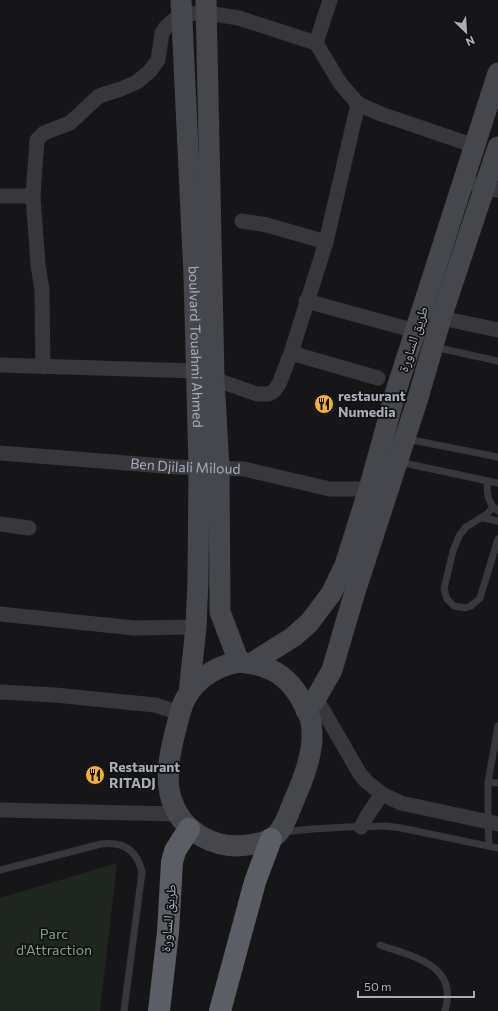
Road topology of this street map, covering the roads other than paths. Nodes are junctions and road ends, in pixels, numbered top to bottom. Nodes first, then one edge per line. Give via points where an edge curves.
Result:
1 (330, 0) edge
2 (207, 6) edge
3 (181, 7) edge
4 (316, 43) junction
5 (498, 73) edge
6 (358, 104) junction
7 (475, 146) junction
8 (498, 146) edge
9 (464, 181) junction
10 (492, 189) edge
11 (0, 196) edge
12 (33, 196) junction
13 (242, 221) dead end
14 (326, 242) junction
15 (306, 301) junction
16 (441, 318) junction
17 (498, 330) edge
18 (416, 331) junction
19 (433, 346) junction
20 (291, 353) junction
21 (498, 361) edge
22 (0, 365) edge
23 (43, 367) junction
24 (205, 375) junction
25 (378, 378) dead end
26 (396, 391) junction
27 (418, 398) junction
28 (405, 439) junction
29 (0, 453) edge
30 (498, 456) edge
31 (397, 462) junction
32 (209, 467) junction
33 (487, 481) junction
34 (498, 483) edge
35 (369, 489) junction
36 (496, 509) edge
37 (483, 518) junction
38 (498, 522) edge
39 (0, 524) edge
40 (29, 528) dead end
41 (498, 539) edge
42 (337, 583) junction
43 (354, 595) junction
44 (0, 614) edge
45 (196, 627) junction
46 (246, 662) junction
47 (0, 692) edge
48 (188, 693) junction
49 (311, 704) junction
50 (180, 713) junction
51 (498, 726) edge
52 (496, 750) edge
53 (488, 782) junction
54 (498, 784) edge
55 (382, 794) junction
56 (0, 810) edge
57 (184, 821) junction
58 (493, 823) edge
59 (361, 827) junction
60 (275, 836) junction
61 (489, 846) junction
62 (498, 848) edge
63 (0, 870) edge
64 (380, 945) dead end
65 (124, 1011) edge
66 (158, 1011) edge
67 (220, 1011) edge
68 (445, 1011) edge

1 - 4 street
2 - 3 street
2 - 4 street
2 - 24 main road, boulvard Touahmi Ahmed
3 - 12 street via 162,33 158,60 150,71 137,82 99,96 70,123 44,133 37,140
3 - 24 main road, boulvard Touahmi Ahmed via 194,276
4 - 6 street via 340,83
5 - 7 main road, طريق الساورة
6 - 7 street
6 - 14 street
7 - 9 main road, طريق الساورة
8 - 10 main road, طريق الساورة
9 - 10 street
9 - 18 main road, طريق الساورة
10 - 16 main road, طريق الساورة
11 - 12 street
12 - 23 street via 42,290
13 - 14 street via 267,225
14 - 15 street
15 - 18 street
15 - 20 street
16 - 17 street
16 - 19 main road, طريق الساورة
18 - 26 main road, طريق الساورة
19 - 21 lane
19 - 27 main road, طريق الساورة
20 - 24 street via 279,384 268,394 257,394
20 - 25 street
22 - 23 street
23 - 24 street
24 - 32 main road, boulvard Touahmi Ahmed
26 - 27 main road
26 - 35 main road, طريق الساورة
27 - 28 main road, طريق الساورة
28 - 30 lane
28 - 31 main road, طريق الساورة
29 - 32 street, Ben Djilali Miloud via 177,467
31 - 33 lane
31 - 43 main road, طريق الساورة
32 - 35 street, Ben Djilali Miloud via 244,469 330,489
32 - 45 main road, boulvard Touahmi Ahmed
32 - 46 main road, boulvard Touahmi Ahmed via 220,612
33 - 34 lane
33 - 36 lane via 487,496
35 - 42 main road, طريق الساورة
36 - 37 lane
37 - 38 lane
37 - 41 lane via 462,531 453,550 444,590 447,599 454,606 465,608 480,598
39 - 40 street
42 - 43 main road
42 - 46 main road, طريق الساورة via 332,594 309,623 294,637
43 - 49 main road, طريق الساورة via 332,670
44 - 45 street via 134,628
45 - 48 main road, boulvard Touahmi Ahmed
46 - 48 main road via 220,667 208,673
46 - 49 main road via 270,668 281,674 300,697
47 - 50 street via 55,694 147,705
48 - 50 main road
49 - 55 street via 366,782
49 - 60 main road via 310,753 287,817
50 - 57 main road via 170,758 169,781 170,793
51 - 52 lane
52 - 53 lane
53 - 54 lane
53 - 58 lane
55 - 58 street via 400,803
55 - 59 street
56 - 57 street
57 - 60 main road via 210,841 223,846 248,846
57 - 66 highway, طريق الساورة via 172,862 168,932
58 - 61 lane
59 - 60 lane via 312,829
59 - 61 lane via 401,828
60 - 67 highway via 255,882
61 - 62 lane
63 - 65 lane via 110,843 120,844 135,855 142,872
64 - 68 lane via 426,962 441,974 448,992

